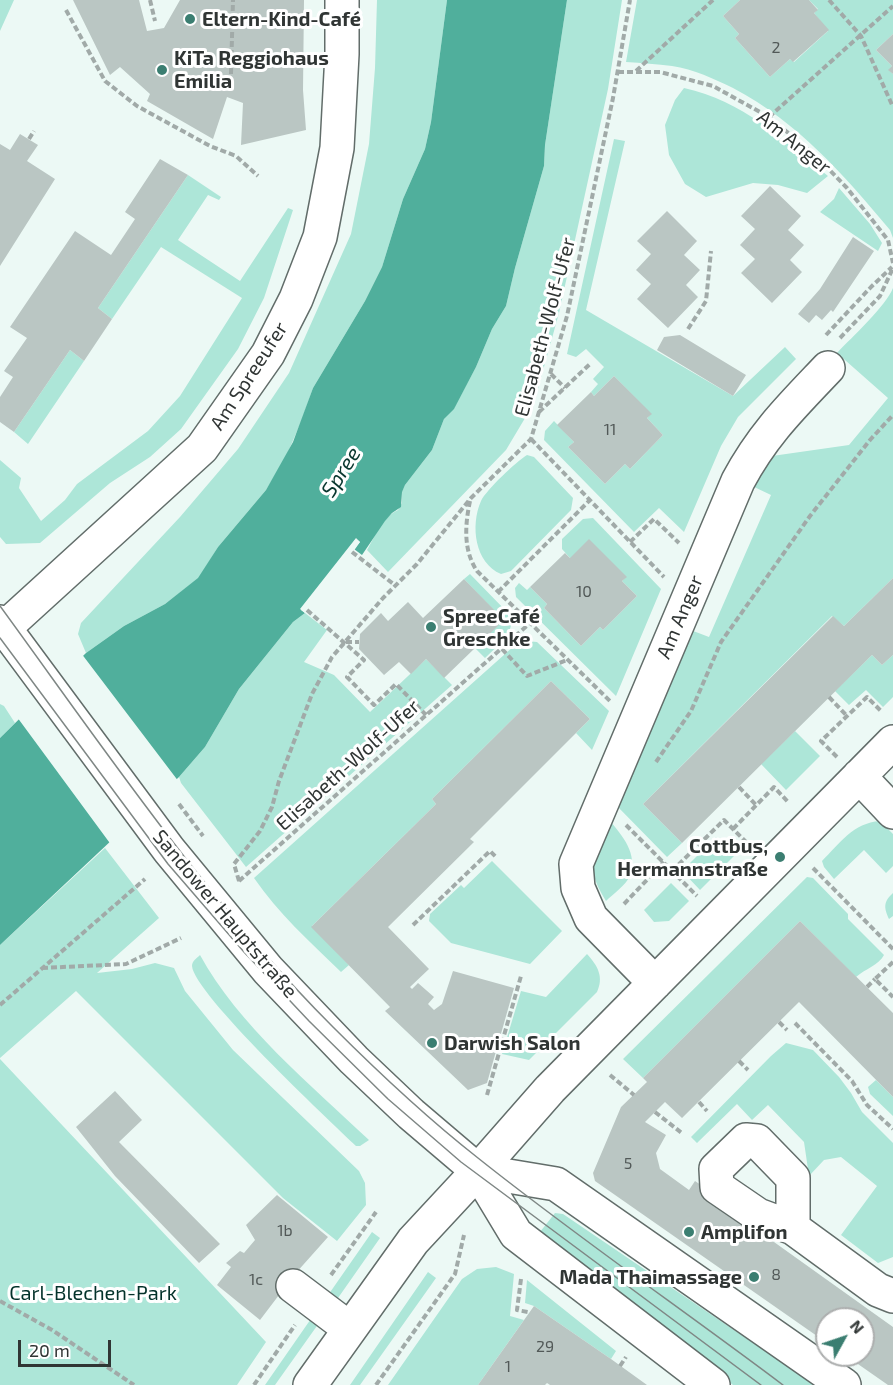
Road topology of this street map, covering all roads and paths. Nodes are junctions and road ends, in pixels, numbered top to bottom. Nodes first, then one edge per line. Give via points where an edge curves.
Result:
1 (150, 0) edge
2 (233, 0) edge
3 (342, 0) edge
4 (630, 0) edge
5 (713, 0) edge
6 (829, 0) edge
7 (893, 6) edge
8 (66, 10) dead end
9 (155, 21) dead end
10 (861, 36) junction
11 (636, 71) junction
12 (618, 72) junction
13 (231, 74) dead end
14 (893, 107) edge
15 (769, 117) junction
16 (34, 131) dead end
17 (29, 139) dead end
18 (258, 176) dead end
19 (711, 251) dead end
20 (893, 266) edge
21 (688, 329) dead end
22 (825, 354) junction
23 (591, 363) dead end
24 (551, 373) junction
25 (565, 388) junction
26 (539, 413) junction
27 (893, 415) edge
28 (531, 439) junction
29 (471, 498) junction
30 (590, 500) junction
31 (630, 542) junction
32 (685, 549) dead end
33 (352, 552) dead end
34 (663, 576) dead end
35 (396, 586) junction
36 (498, 592) junction
37 (307, 610) dead end
38 (530, 624) junction
39 (6, 633) edge
40 (345, 642) junction
41 (360, 642) dead end
42 (502, 648) junction
43 (567, 660) junction
44 (829, 697) dead end
45 (618, 709) dead end
46 (426, 715) junction
47 (847, 716) junction
48 (890, 729) edge
49 (655, 763) dead end
50 (850, 769) junction
51 (739, 787) dead end
52 (179, 804) dead end
53 (756, 805) junction
54 (795, 808) dead end
55 (893, 812) edge
56 (623, 822) dead end
57 (733, 829) junction
58 (204, 837) dead end
59 (753, 850) dead end
60 (496, 857) dead end
61 (664, 862) junction
62 (225, 864) dead end
63 (672, 871) junction
64 (818, 873) dead end
65 (145, 879) dead end
66 (240, 881) junction
67 (702, 901) dead end
68 (624, 904) dead end
69 (864, 909) dead end
70 (858, 914) junction
71 (413, 925) dead end
72 (181, 938) dead end
73 (893, 949) edge
74 (893, 962) edge
75 (41, 968) junction
76 (521, 976) dead end
77 (875, 979) junction
78 (654, 983) junction
79 (867, 987) dead end
80 (893, 998) edge
81 (0, 1005) edge
82 (779, 1022) dead end
83 (795, 1023) dead end
84 (787, 1030) dead end
85 (739, 1061) dead end
86 (602, 1069) dead end
87 (748, 1070) dead end
88 (487, 1095) dead end
89 (634, 1095) dead end
90 (699, 1102) dead end
91 (707, 1111) dead end
92 (655, 1112) dead end
93 (893, 1129) edge
94 (683, 1134) dead end
95 (478, 1171) junction
96 (793, 1228) dead end
97 (455, 1274) dead end
98 (521, 1277) dead end
99 (293, 1286) dead end
100 (893, 1296) edge
101 (0, 1301) edge
102 (528, 1312) dead end
103 (350, 1329) junction
104 (134, 1385) edge
105 (310, 1385) edge
106 (376, 1385) edge
107 (713, 1385) edge
108 (844, 1385) edge

1 - 9 path
2 - 13 path
3 - 39 street, Am Spreeufer via 337,148 320,237 296,299 268,354 202,448
4 - 12 path, Elisabeth-Wolf-Ufer
5 - 11 path
6 - 10 path
7 - 10 path
8 - 18 path via 105,81 137,106 236,156
10 - 14 path
10 - 15 path
11 - 12 path, Am Anger
11 - 15 path, Am Anger via 660,72 713,86
12 - 24 path, Elisabeth-Wolf-Ufer via 567,316
15 - 20 path, Am Anger via 847,188 888,240
16 - 17 path
19 - 21 path via 706,301
20 - 22 path via 871,287
20 - 22 path via 880,296
22 - 78 street, Am Anger via 753,453 738,481 576,864 578,888 591,918
23 - 25 path
24 - 25 path
24 - 26 path, Elisabeth-Wolf-Ufer
25 - 26 path
26 - 28 path, Elisabeth-Wolf-Ufer
27 - 49 path via 810,516 721,642 691,711
28 - 29 path, Elisabeth-Wolf-Ufer
28 - 30 path
29 - 35 path, Elisabeth-Wolf-Ufer
29 - 36 path via 466,533 471,563
30 - 31 path
30 - 36 path
31 - 32 path via 654,519
31 - 34 path
33 - 35 path
35 - 40 path, Elisabeth-Wolf-Ufer
36 - 38 path
37 - 40 path
38 - 42 path, Elisabeth-Wolf-Ufer
38 - 43 path
39 - 95 street, Sandower Hauptstraße via 169,850 268,970 411,1114
40 - 41 path
40 - 46 path via 364,660 347,677 374,705 396,684
40 - 66 path, Elisabeth-Wolf-Ufer via 312,694 260,831 234,864
42 - 43 path via 528,676
42 - 46 path, Elisabeth-Wolf-Ufer
43 - 45 path
44 - 47 path
46 - 66 path, Elisabeth-Wolf-Ufer
47 - 48 path via 867,697
47 - 50 path via 821,741
48 - 50 street
50 - 55 street
50 - 78 street
51 - 53 path
52 - 58 path
53 - 54 path via 774,787
53 - 57 path
56 - 61 path
57 - 59 path
57 - 63 path via 724,820
60 - 71 path via 490,851
61 - 63 path
61 - 68 path
62 - 66 path
63 - 67 path
64 - 70 path
65 - 75 path
69 - 70 path
70 - 73 path
72 - 75 path via 126,964
74 - 77 path
75 - 81 path
76 - 88 path
77 - 79 path
77 - 80 path
78 - 95 street via 550,1089
82 - 84 path
83 - 93 path
85 - 87 path
86 - 89 path
90 - 91 path
92 - 94 path
95 - 103 street via 413,1241
95 - 107 street, Sandower Hauptstraße via 516,1234
95 - 108 street via 556,1184
96 - 100 street via 878,1290
97 - 106 path
98 - 102 path via 517,1310
99 - 103 street
101 - 104 path via 52,1330
103 - 105 street

